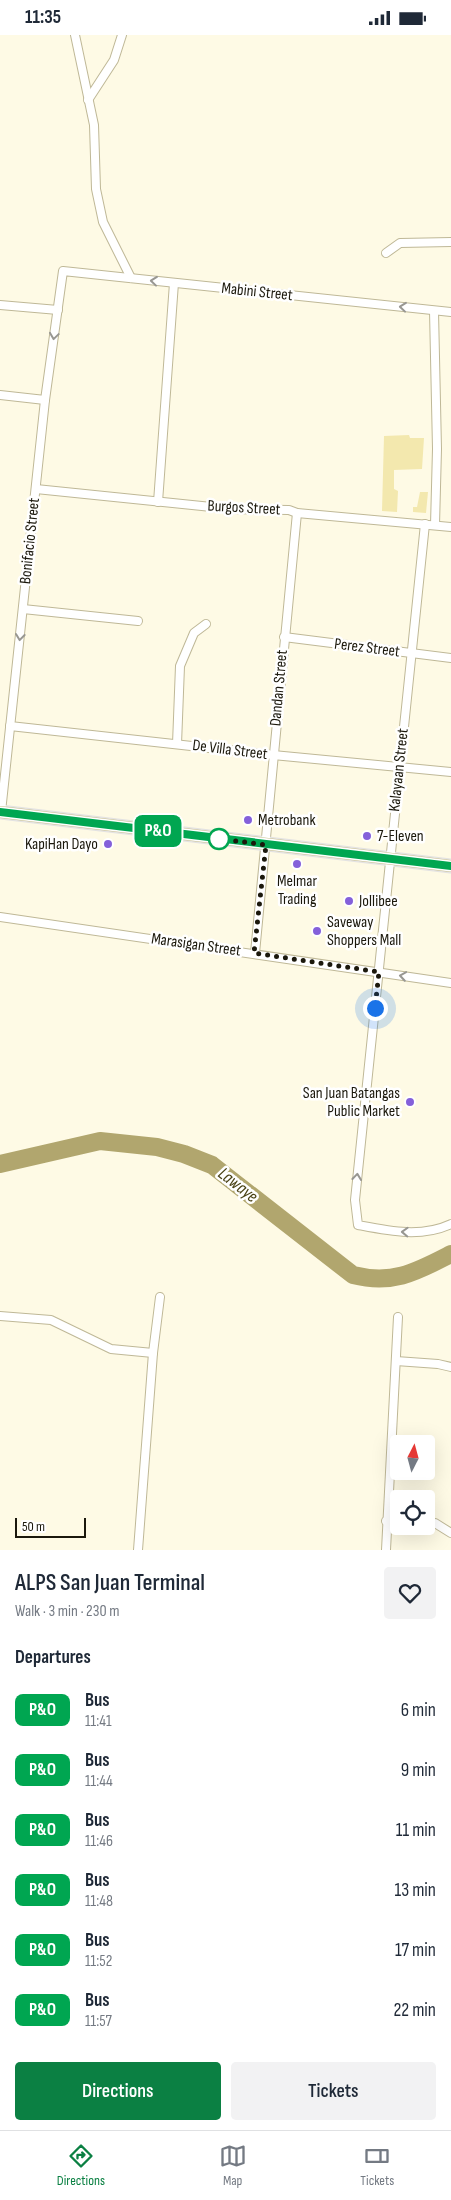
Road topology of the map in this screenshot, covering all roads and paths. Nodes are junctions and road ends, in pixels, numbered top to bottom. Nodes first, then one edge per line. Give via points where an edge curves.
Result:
1 (75, 35) edge
2 (122, 35) edge
3 (88, 100) junction
4 (451, 242) edge
5 (386, 253) dead end
6 (63, 271) joint
7 (131, 278) junction
8 (174, 283) junction
9 (0, 305) edge
10 (58, 310) junction
11 (434, 311) junction
12 (451, 312) edge
13 (0, 395) edge
14 (45, 400) junction
15 (36, 489) junction
16 (158, 502) junction
17 (296, 513) junction
18 (424, 524) junction
19 (435, 525) junction
20 (451, 527) edge
21 (23, 609) junction
22 (138, 621) dead end
23 (206, 624) dead end
24 (284, 637) junction
25 (411, 653) junction
26 (451, 658) edge
27 (10, 725) junction
28 (177, 744) junction
29 (273, 755) junction
30 (400, 766) junction
31 (451, 772) edge
32 (1, 812) edge
33 (266, 845) junction
34 (389, 859) junction
35 (451, 866) edge
36 (0, 917) edge
37 (254, 953) junction
38 (379, 972) junction
39 (451, 983) edge
40 (451, 1224) edge
41 (160, 1297) dead end
42 (0, 1316) edge
43 (398, 1317) dead end
44 (153, 1353) junction
45 (396, 1361) junction
46 (451, 1367) edge
47 (386, 1521) junction
48 (390, 1521) edge
49 (435, 1523) edge
50 (451, 1533) edge
51 (138, 1550) edge
52 (386, 1550) edge

1 - 3 street
2 - 3 street via 114,60
3 - 7 street via 94,125 96,189 103,222
4 - 5 street via 400,243
6 - 7 street, Mabini Street
6 - 10 street, Bonifacio Street
8 -> 7 street, Mabini Street
11 -> 8 street, Mabini Street
8 - 16 street
9 - 10 street
10 -> 14 street, Bonifacio Street
11 - 12 street, Mabini Street
11 - 19 street
13 - 14 street
14 - 15 street, Bonifacio Street
15 - 16 street, Burgos Street
15 - 21 street, Bonifacio Street
16 - 17 street, Burgos Street
17 - 18 street, Burgos Street
17 - 24 street, Dandan Street
18 - 19 street, Burgos Street
18 - 25 street, Kalayaan Street
19 - 20 street, Burgos Street
21 - 22 street
21 -> 27 street, Bonifacio Street
23 - 28 street via 194,633 180,666
24 - 25 street, Perez Street
24 - 29 street, Dandan Street
25 - 26 street, Perez Street
25 - 30 street, Kalayaan Street
27 - 28 street, De Villa Street
27 - 32 street, Bonifacio Street
28 - 29 street, De Villa Street
29 - 30 street, De Villa Street
29 - 33 street, Dandan Street
30 - 31 street, De Villa Street
30 - 34 street, Kalayaan Street
32 - 33 main road
33 - 34 main road
33 - 37 street, Dandan Street
34 - 35 main road
34 - 38 street, Kalayaan Street
36 - 37 street, Marasigan Street
37 - 38 street, Marasigan Street
39 -> 38 street, Marasigan Street
40 -> 38 street, Kalayaan Street via 421,1233 358,1225 355,1200
41 - 44 street
42 - 44 street via 51,1320 111,1349
43 - 45 street
44 - 51 street
45 - 46 street via 438,1363
45 - 47 street
47 - 48 street
47 - 52 street
49 - 50 street

